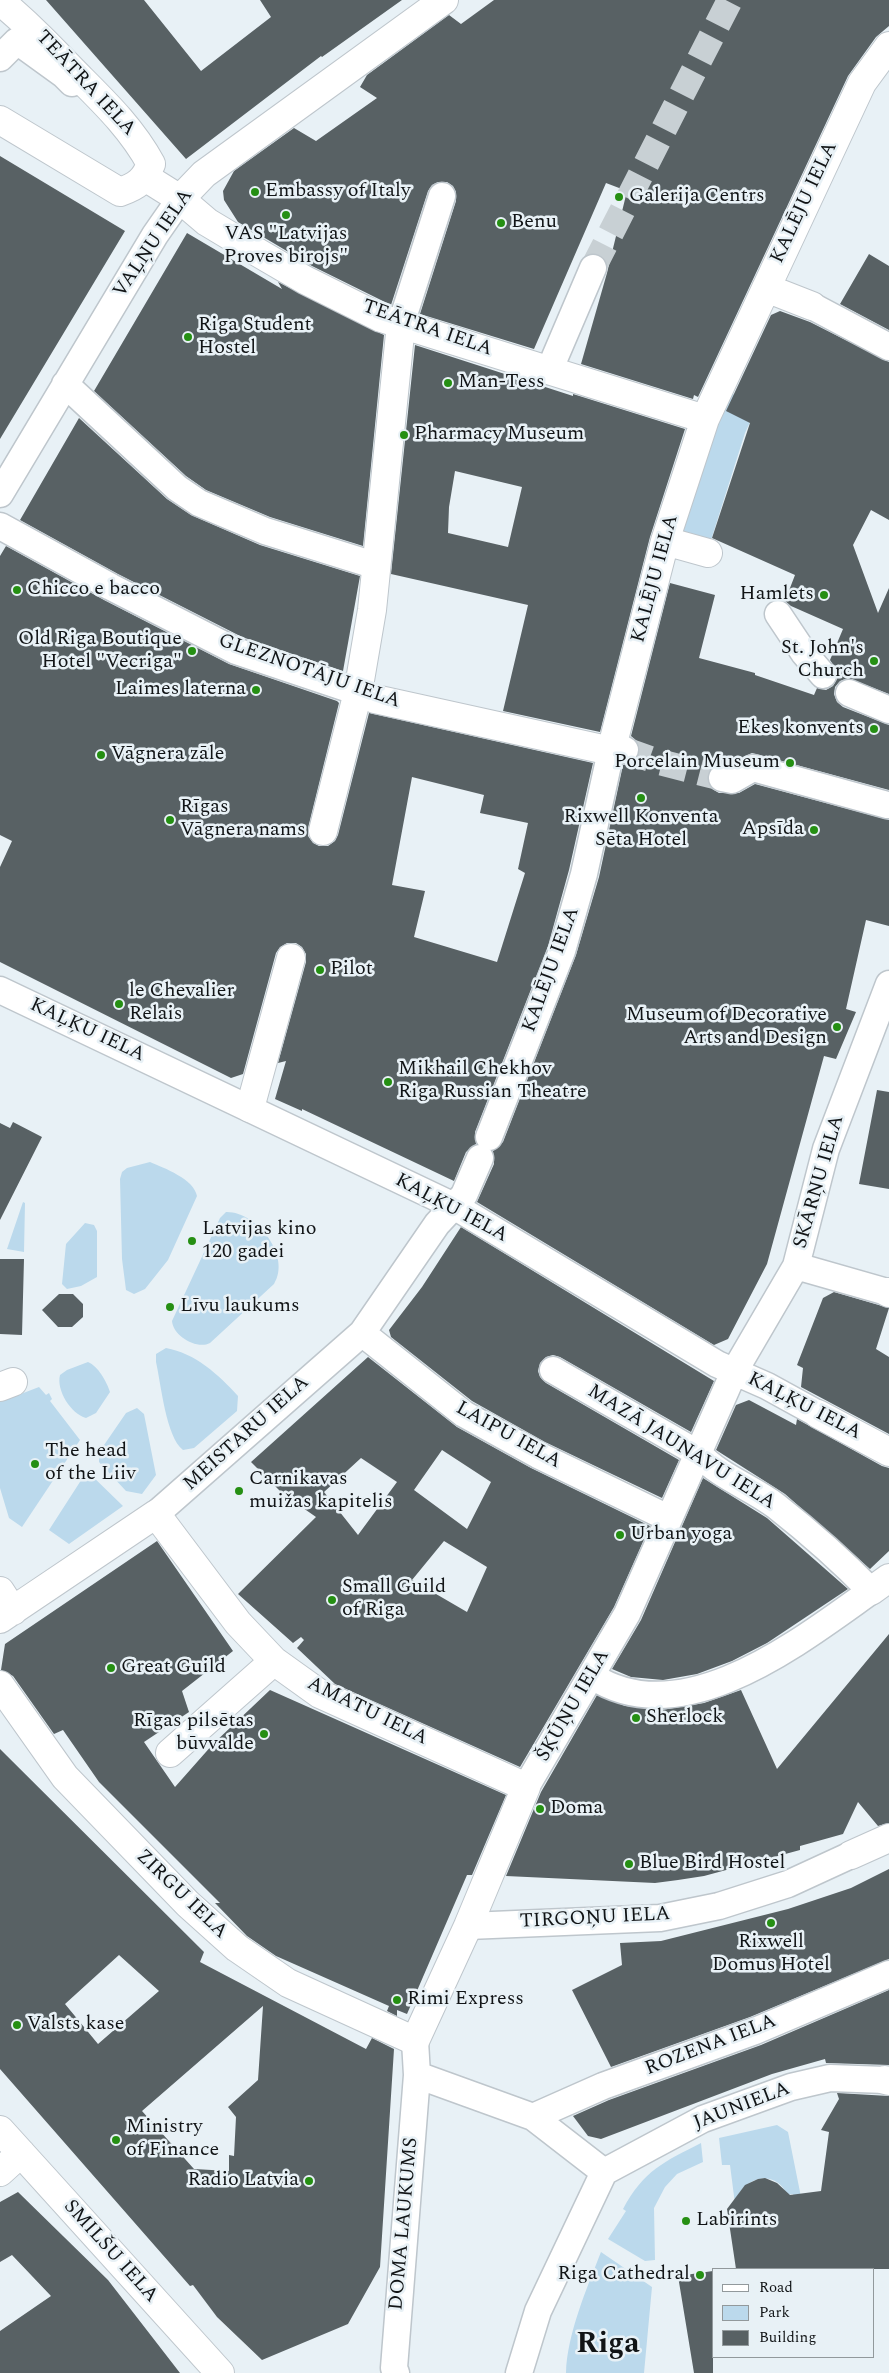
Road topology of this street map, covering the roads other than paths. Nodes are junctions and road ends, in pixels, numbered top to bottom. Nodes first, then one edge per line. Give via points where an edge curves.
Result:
1 (444, 0) edge
2 (0, 1) edge
3 (889, 46) edge
4 (0, 58) edge
5 (0, 109) edge
6 (0, 120) edge
7 (145, 177) junction
8 (442, 196) dead end
9 (180, 199) junction
10 (593, 268) tunnel mouth
11 (766, 288) junction
12 (812, 306) joint
13 (401, 324) junction
14 (889, 347) edge
15 (549, 371) junction
16 (64, 384) junction
17 (705, 419) junction
18 (0, 494) edge
19 (0, 526) edge
20 (665, 541) junction
21 (708, 554) dead end
22 (377, 566) junction
23 (778, 614) dead end
24 (823, 675) dead end
25 (358, 692) junction
26 (849, 693) dead end
27 (889, 710) edge
28 (618, 750) junction
29 (722, 778) tunnel mouth
30 (887, 805) dead end
31 (323, 832) dead end
32 (290, 958) dead end
33 (889, 984) edge
34 (0, 990) edge
35 (250, 1108) junction
36 (454, 1206) junction
37 (796, 1266) junction
38 (888, 1292) edge
39 (362, 1333) junction
40 (554, 1370) dead end
41 (734, 1372) junction
42 (818, 1414) joint
43 (889, 1452) edge
44 (698, 1454) junction
45 (156, 1514) junction
46 (668, 1518) junction
47 (880, 1585) edge
48 (4, 1607) edge
49 (274, 1661) junction
50 (592, 1676) junction
51 (0, 1685) edge
52 (170, 1753) dead end
53 (526, 1787) junction
54 (889, 1838) edge
55 (851, 1855) joint
56 (468, 1926) junction
57 (889, 1974) edge
58 (415, 2042) junction
59 (417, 2075) junction
60 (887, 2081) edge
61 (533, 2117) junction
62 (0, 2130) edge
63 (21, 2153) junction
64 (0, 2172) edge
65 (604, 2172) junction
66 (390, 2371) edge
67 (220, 2373) edge
68 (519, 2373) edge

1 - 9 street, VAĻŅU IELA via 212,168
2 - 7 street, TEĀTRA IELA via 26,22 120,119 151,164
3 - 11 street, KALĒJU IELA via 862,83
4 - 5 street via 17,41 64,75 129,144 136,159 135,172 125,180 114,182
6 - 7 street via 120,192 138,186
7 - 9 street, TEĀTRA IELA
8 - 13 street
9 - 13 street, TEĀTRA IELA via 207,222 305,280 381,318
9 - 16 street, VAĻŅU IELA
10 - 15 street
11 - 12 street
11 - 17 street, KALĒJU IELA
12 - 14 street
13 - 15 street, TEĀTRA IELA
13 - 22 street
15 - 17 street, TEĀTRA IELA
16 - 18 street, VAĻŅU IELA
16 - 22 street via 176,488 199,503 265,531
17 - 20 street, KALĒJU IELA
19 - 25 street, GLEZNOTĀJU IELA via 236,651
20 - 21 street
20 - 28 street, KALĒJU IELA
22 - 25 street
23 - 24 street
25 - 28 street, GLEZNOTĀJU IELA via 375,699
25 - 31 street
26 - 27 street
28 - 36 street, KALĒJU IELA via 562,951 464,1195
29 - 30 street via 732,780 753,768
32 - 35 street
33 - 37 street, SKĀRŅU IELA via 826,1149
34 - 35 street, KAĻĶU IELA
35 - 36 street, KAĻĶU IELA
36 - 39 street, MEISTARU IELA via 437,1224
36 - 41 street, KAĻĶU IELA
37 - 38 street
37 - 41 street, SKĀRŅU IELA
39 - 45 street, MEISTARU IELA
39 - 46 street, LAIPU IELA via 464,1414 538,1455
40 - 44 street, MAZĀ JAUNAVU IELA
41 - 42 street, KAĻĶU IELA
41 - 44 street, ŠĶŪŅU IELA
42 - 43 street, KAĻĶU IELA
44 - 46 street, ŠĶŪŅU IELA
44 - 47 street, MAZĀ JAUNAVU IELA via 708,1464 775,1505 854,1574
45 - 48 street, MEISTARU IELA
45 - 49 street, AMATU IELA via 238,1623
46 - 50 street, ŠĶŪŅU IELA via 627,1614
47 - 50 street via 778,1655 700,1688 670,1694 636,1692 606,1686
49 - 52 street
49 - 53 street, AMATU IELA via 320,1694
50 - 53 street, ŠĶŪŅU IELA
51 - 58 street, ZIRGU IELA via 65,1777 162,1878 237,1948 288,1983
53 - 56 street, ŠĶŪŅU IELA
54 - 55 street, TIRGOŅU IELA
55 - 56 street, TIRGOŅU IELA via 788,1884 719,1906 660,1918
56 - 58 street, ŠĶŪŅU IELA
57 - 61 street, ROZENA IELA via 755,2030 603,2086
58 - 59 street, DOMA LAUKUMS
59 - 61 street
59 - 66 street, DOMA LAUKUMS
60 - 65 street, JAUNIELA via 830,2078 790,2086 703,2119
61 - 65 street
62 - 63 street, SMILŠU IELA
63 - 64 street
63 - 67 street, SMILŠU IELA
65 - 68 street via 538,2311

